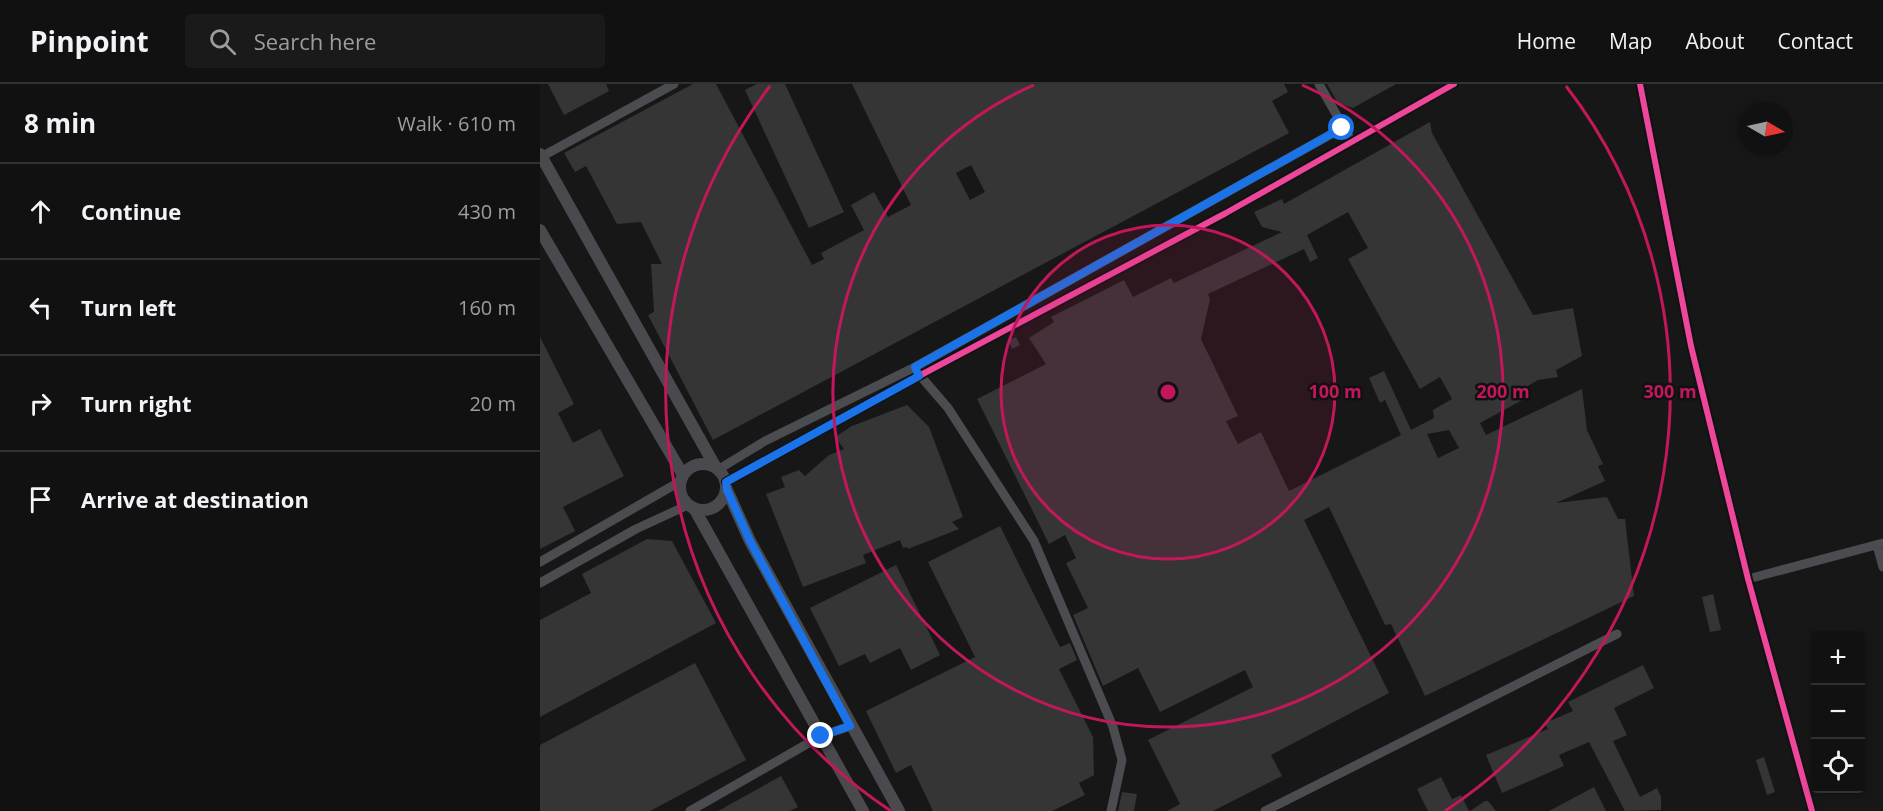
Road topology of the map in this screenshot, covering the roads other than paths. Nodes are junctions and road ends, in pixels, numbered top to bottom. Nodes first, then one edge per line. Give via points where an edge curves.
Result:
1 (674, 84) edge
2 (1319, 84) edge
3 (1454, 84) edge
4 (1640, 84) edge
5 (1342, 128) junction
6 (1352, 142) junction
7 (540, 156) edge
8 (540, 230) edge
9 (917, 371) junction
10 (717, 468) junction
11 (682, 478) junction
12 (727, 486) junction
13 (691, 506) junction
14 (1880, 544) edge
15 (540, 562) edge
16 (1883, 567) edge
17 (1748, 579) junction
18 (540, 583) edge
19 (1617, 634) dead end
20 (850, 726) junction
21 (821, 736) junction
22 (690, 811) edge
23 (863, 811) edge
24 (899, 811) edge
25 (1111, 811) edge
26 (1265, 811) edge
27 (1812, 811) edge

1 - 7 street
2 - 5 street
3 - 6 street
4 - 17 street via 1691,346
5 - 6 street
5 - 9 street
6 - 9 street via 1226,213
7 - 10 street
8 - 11 street
9 - 10 street via 765,441
9 - 12 street
9 - 25 street via 948,408 1035,541 1113,727 1122,760
10 - 11 street via 701,464
10 - 12 street
11 - 13 street via 681,494
11 - 15 street
12 - 13 street via 714,508 700,510
12 - 20 street via 750,541
13 - 18 street via 636,529
13 - 21 street
14 - 16 street
14 - 17 street
17 - 27 street
19 - 26 street
20 - 21 street
20 - 24 street
21 - 22 street
21 - 23 street

